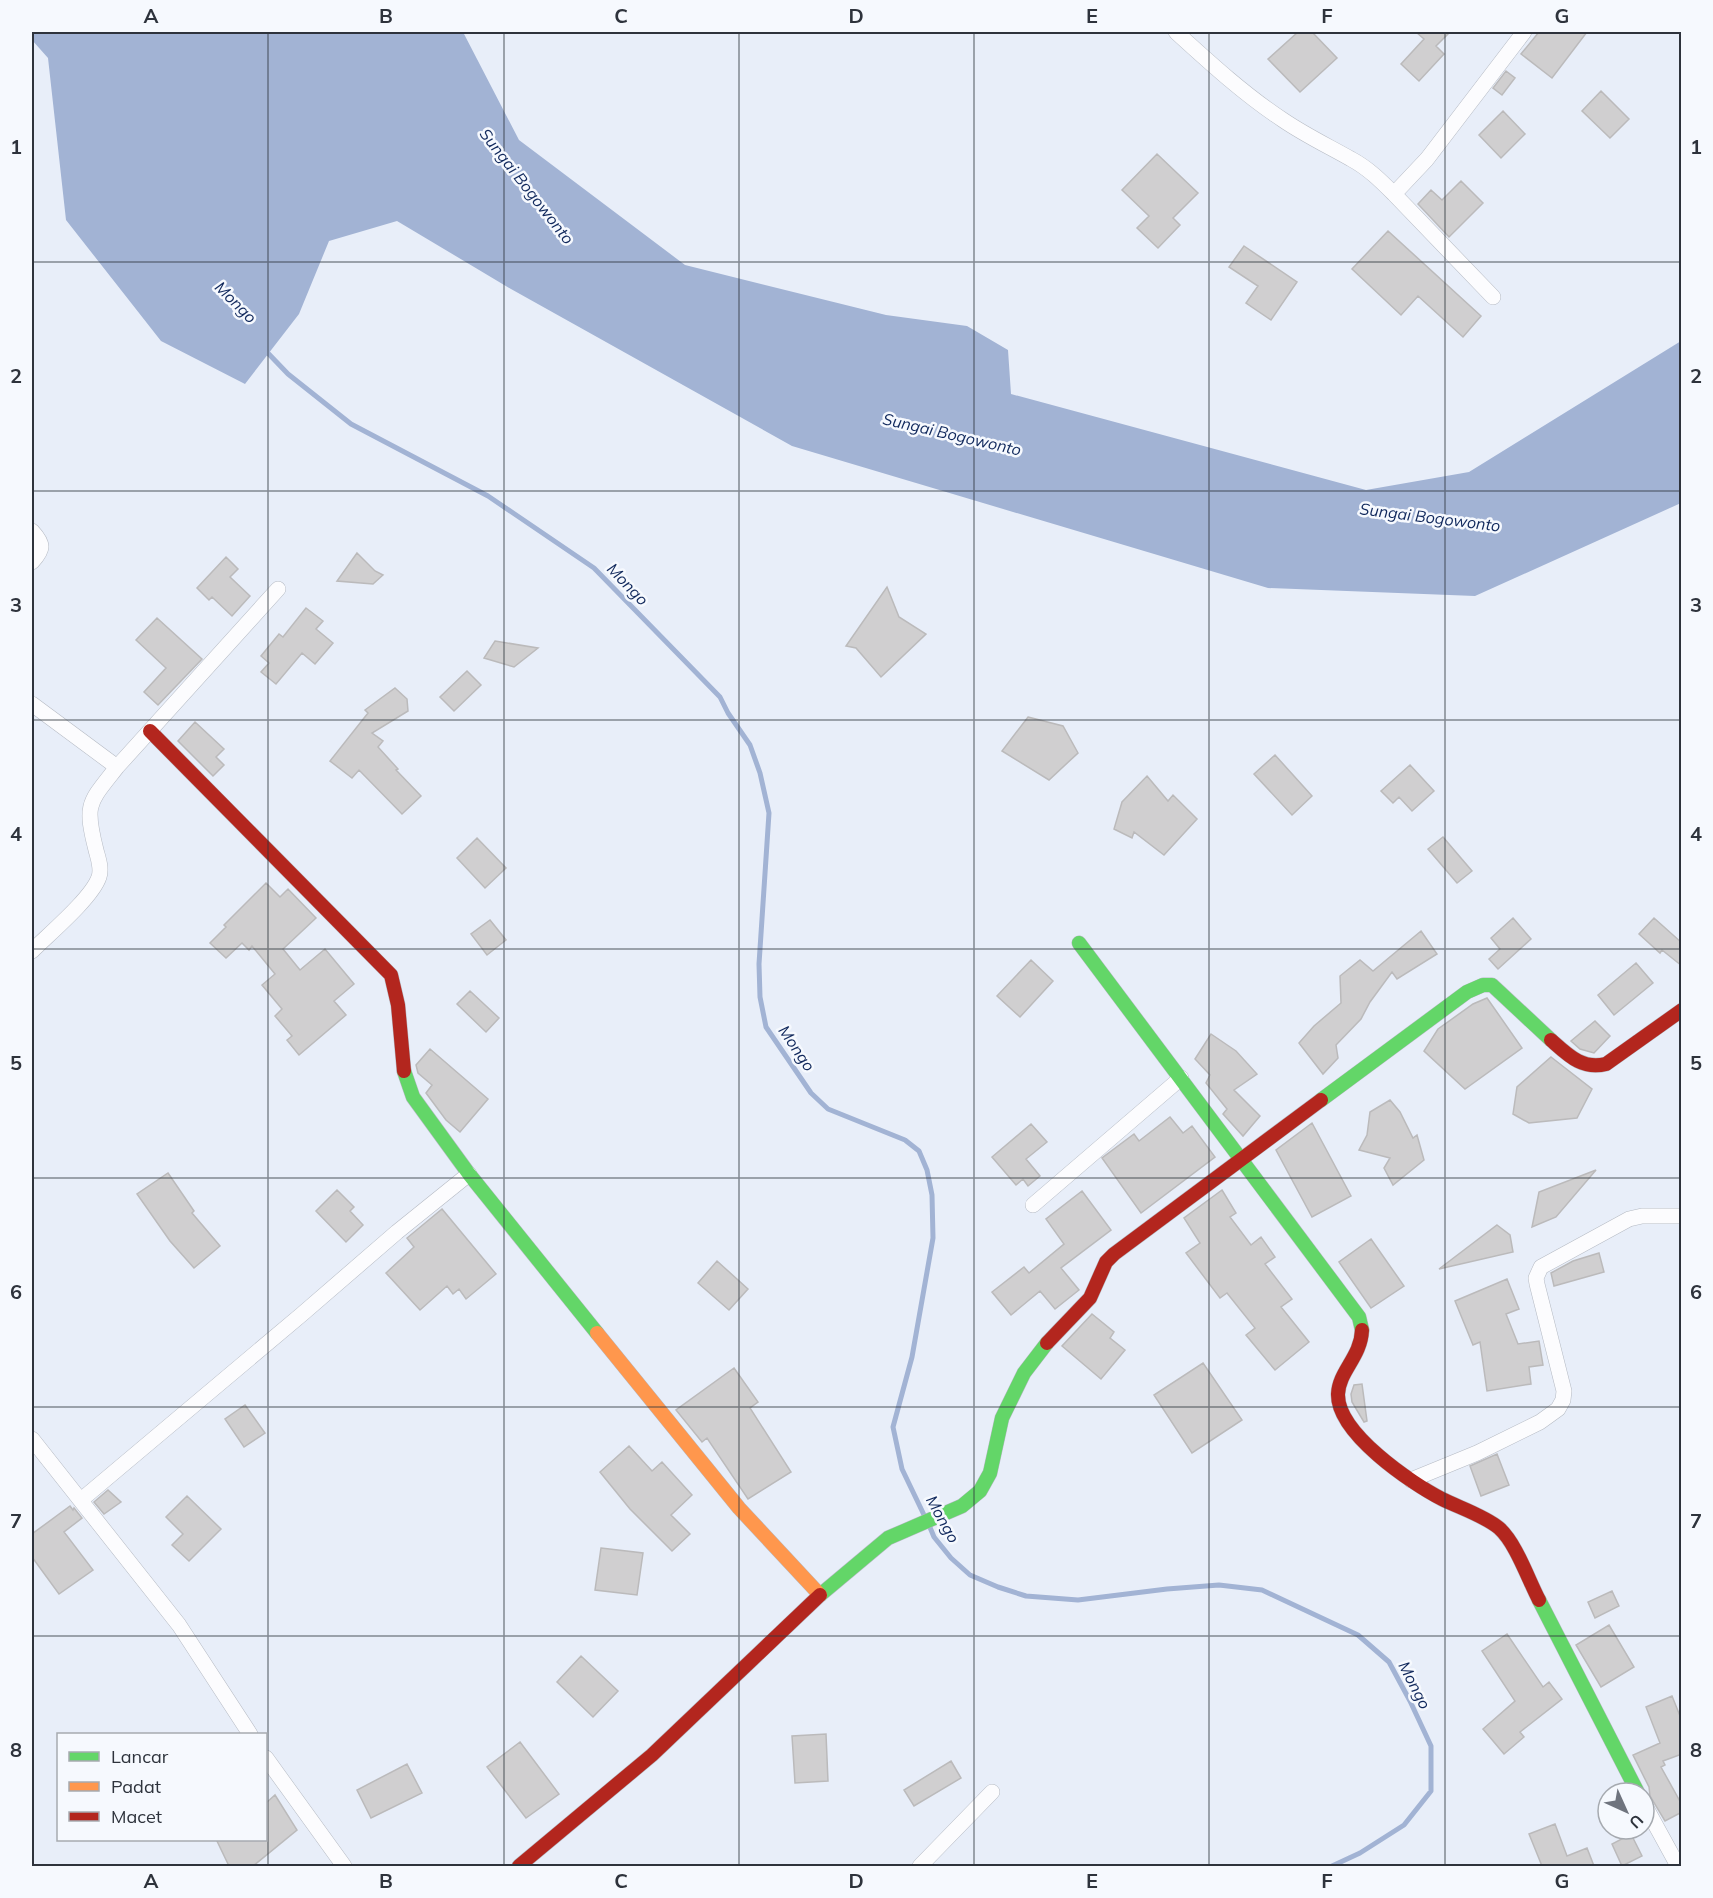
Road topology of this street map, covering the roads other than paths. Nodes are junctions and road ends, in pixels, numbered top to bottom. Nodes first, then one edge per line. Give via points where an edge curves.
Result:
1 (1176, 32) edge
2 (1524, 32) edge
3 (1394, 194) junction
4 (1493, 297) dead end
5 (32, 531) edge
6 (32, 562) edge
7 (278, 589) dead end
8 (32, 704) edge
9 (150, 731) junction
10 (117, 767) junction
11 (1079, 943) dead end
12 (32, 951) edge
13 (1682, 1010) edge
14 (1181, 1078) junction
15 (1242, 1159) junction
16 (469, 1174) junction
17 (1033, 1205) dead end
18 (1682, 1216) edge
19 (32, 1440) edge
20 (1411, 1480) junction
21 (81, 1500) junction
22 (820, 1595) junction
23 (249, 1733) edge
24 (267, 1759) edge
25 (1632, 1781) edge
26 (992, 1792) dead end
27 (1656, 1827) edge
28 (344, 1866) edge
29 (519, 1866) edge
30 (920, 1866) edge
31 (1677, 1866) edge

1 - 3 street via 1282,120 1353,159
2 - 3 street via 1427,159
3 - 4 street
5 - 6 street via 41,544
7 - 9 street
8 - 10 street
9 - 10 street
9 - 16 street via 391,975 410,1091
10 - 12 street via 89,809 100,867 96,884
11 - 14 street
13 - 15 street via 1606,1064 1582,1065 1498,989 1492,985 1474,988
14 - 15 street
14 - 17 street
15 - 20 street via 1359,1317 1362,1341 1341,1383 1338,1400 1354,1430
15 - 22 street via 1106,1262 1090,1298 1024,1372 1002,1418 990,1473 980,1491 962,1506 888,1538
16 - 21 street
16 - 22 street via 739,1508
18 - 20 street via 1629,1219 1541,1267 1536,1278 1564,1390 1562,1403 1524,1431
19 - 21 street
20 - 25 street via 1497,1526 1507,1536
21 - 23 street via 179,1626
22 - 29 street via 652,1755
24 - 28 street
26 - 30 street
27 - 31 street

